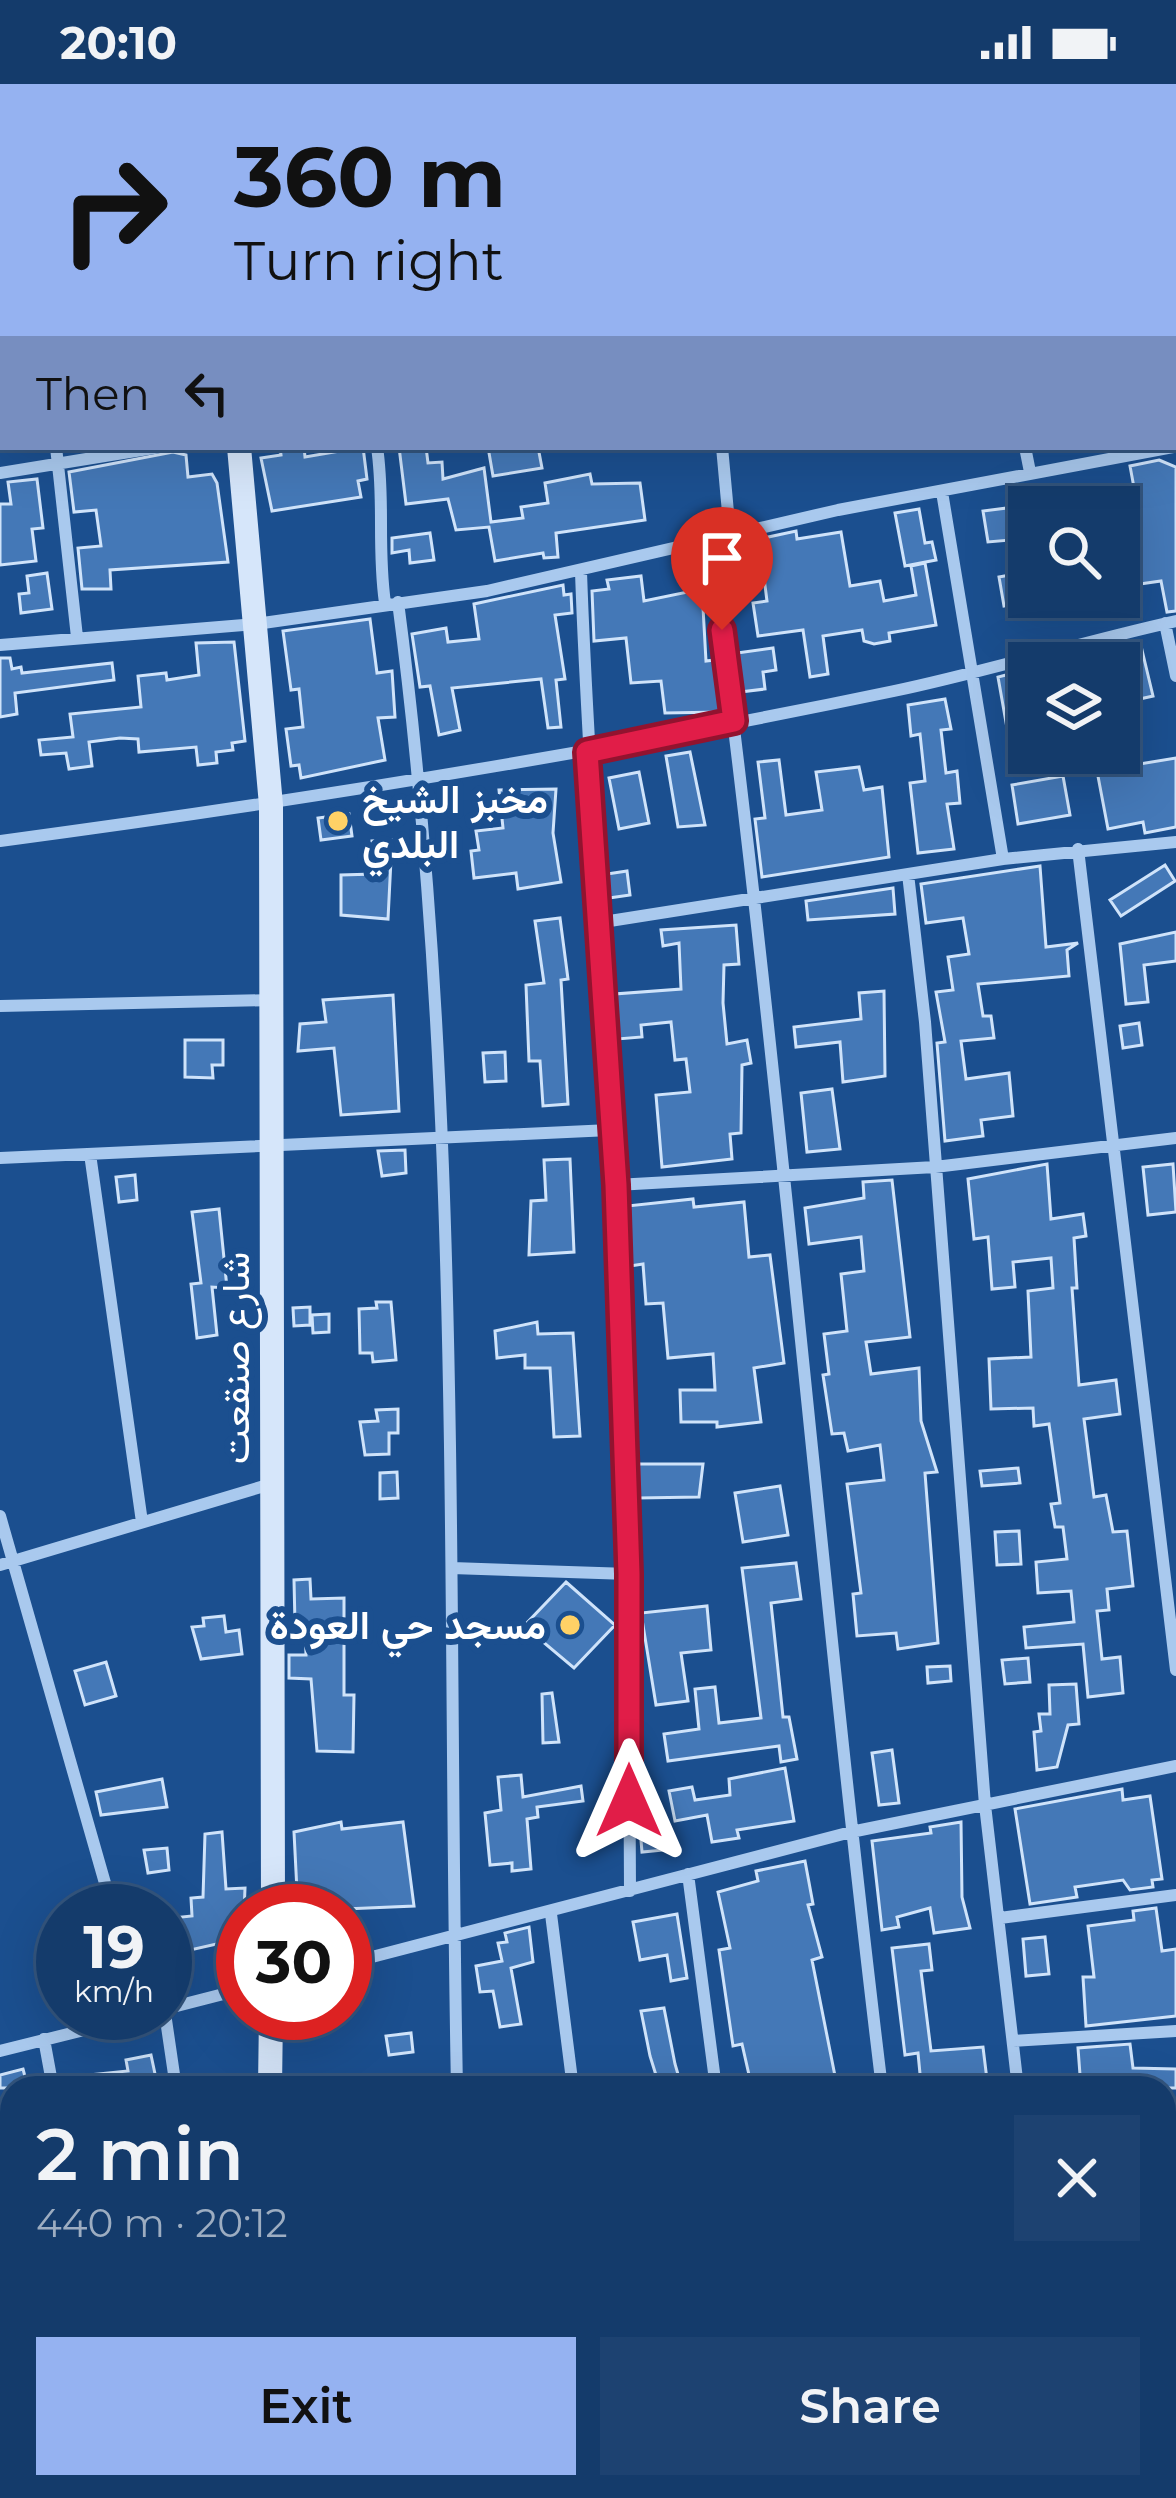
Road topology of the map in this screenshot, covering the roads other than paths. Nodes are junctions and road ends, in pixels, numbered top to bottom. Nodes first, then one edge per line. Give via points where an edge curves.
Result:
1 (56, 450) edge
2 (141, 450) edge
3 (239, 450) edge
4 (377, 450) edge
5 (722, 450) edge
6 (1025, 450) edge
7 (1157, 450) edge
8 (58, 463) junction
9 (1030, 472) junction
10 (0, 473) edge
11 (942, 492) junction
12 (730, 534) junction
13 (710, 540) junction
14 (581, 572) junction
15 (391, 603) junction
16 (1170, 622) edge
17 (256, 624) junction
18 (77, 637) junction
19 (0, 645) edge
20 (970, 674) junction
21 (1176, 676) edge
22 (734, 721) junction
23 (587, 752) junction
24 (422, 782) junction
25 (271, 805) junction
26 (0, 841) edge
27 (1176, 842) edge
28 (1078, 849) junction
29 (1003, 859) junction
30 (908, 874) junction
31 (754, 898) junction
32 (597, 923) junction
33 (273, 1000) junction
34 (0, 1006) edge
35 (610, 1130) junction
36 (445, 1138) junction
37 (1176, 1138) edge
38 (1111, 1142) junction
39 (272, 1146) junction
40 (90, 1154) junction
41 (0, 1158) edge
42 (935, 1167) junction
43 (786, 1175) junction
44 (616, 1185) junction
45 (271, 1484) junction
46 (0, 1516) edge
47 (142, 1522) junction
48 (6, 1563) edge
49 (452, 1568) junction
50 (629, 1574) junction
51 (1176, 1670) edge
52 (1176, 1766) edge
53 (985, 1805) junction
54 (851, 1832) junction
55 (688, 1874) junction
56 (105, 1884) edge
57 (273, 1884) edge
58 (630, 1891) junction
59 (1176, 1895) edge
60 (550, 1914) junction
61 (1000, 1918) junction
62 (454, 1938) junction
63 (372, 1958) edge
64 (1176, 2031) edge
65 (40, 2040) edge
66 (44, 2040) edge
67 (169, 2040) edge
68 (271, 2040) edge
69 (1013, 2042) junction
70 (0, 2051) edge
71 (51, 2076) edge
72 (174, 2076) edge
73 (270, 2076) edge
74 (457, 2076) edge
75 (571, 2076) edge
76 (714, 2076) edge
77 (881, 2076) edge
78 (1017, 2076) edge

1 - 8 street
2 - 8 street
3 - 17 street, شارع صنقعت
4 - 15 street via 376,548
5 - 12 street
6 - 9 street
7 - 9 street
8 - 10 street
8 - 18 street
9 - 11 street
11 - 12 street
11 - 20 street
12 - 13 street
13 - 14 street
13 - 22 street
14 - 15 street
14 - 23 street
15 - 17 street
15 - 24 street
16 - 20 street
16 - 21 street
17 - 18 street
17 - 25 street, شارع صنقعت
18 - 19 street
20 - 22 street
20 - 29 street
22 - 23 street
22 - 31 street
23 - 24 street
23 - 32 street
24 - 25 street
24 - 36 street
25 - 26 street
25 - 33 street, شارع صنقعت
27 - 28 street
28 - 29 street
28 - 38 street
29 - 30 street
30 - 31 street
30 - 42 street
31 - 32 street
31 - 43 street
32 - 35 street
33 - 34 street
33 - 39 street, شارع صنقعت
35 - 36 street
35 - 44 street
36 - 39 street
36 - 49 street
37 - 38 street
38 - 42 street
38 - 51 street
39 - 40 street
39 - 45 street, شارع صنقعت
40 - 41 street
40 - 47 street
42 - 43 street
42 - 53 street
43 - 44 street
43 - 54 street
44 - 50 street
45 - 47 street
45 - 57 street, شارع صنقعت
46 - 48 street
47 - 48 street
48 - 56 street
49 - 50 street
49 - 62 street
50 - 58 street
52 - 53 street
53 - 54 street
53 - 61 street
54 - 55 street
54 - 77 street
55 - 58 street
55 - 76 street
58 - 60 street
59 - 61 street
60 - 62 street
60 - 75 street
61 - 69 street
62 - 63 street
62 - 74 street
64 - 69 street
65 - 70 street
66 - 71 street
67 - 72 street
68 - 73 street
69 - 78 street

